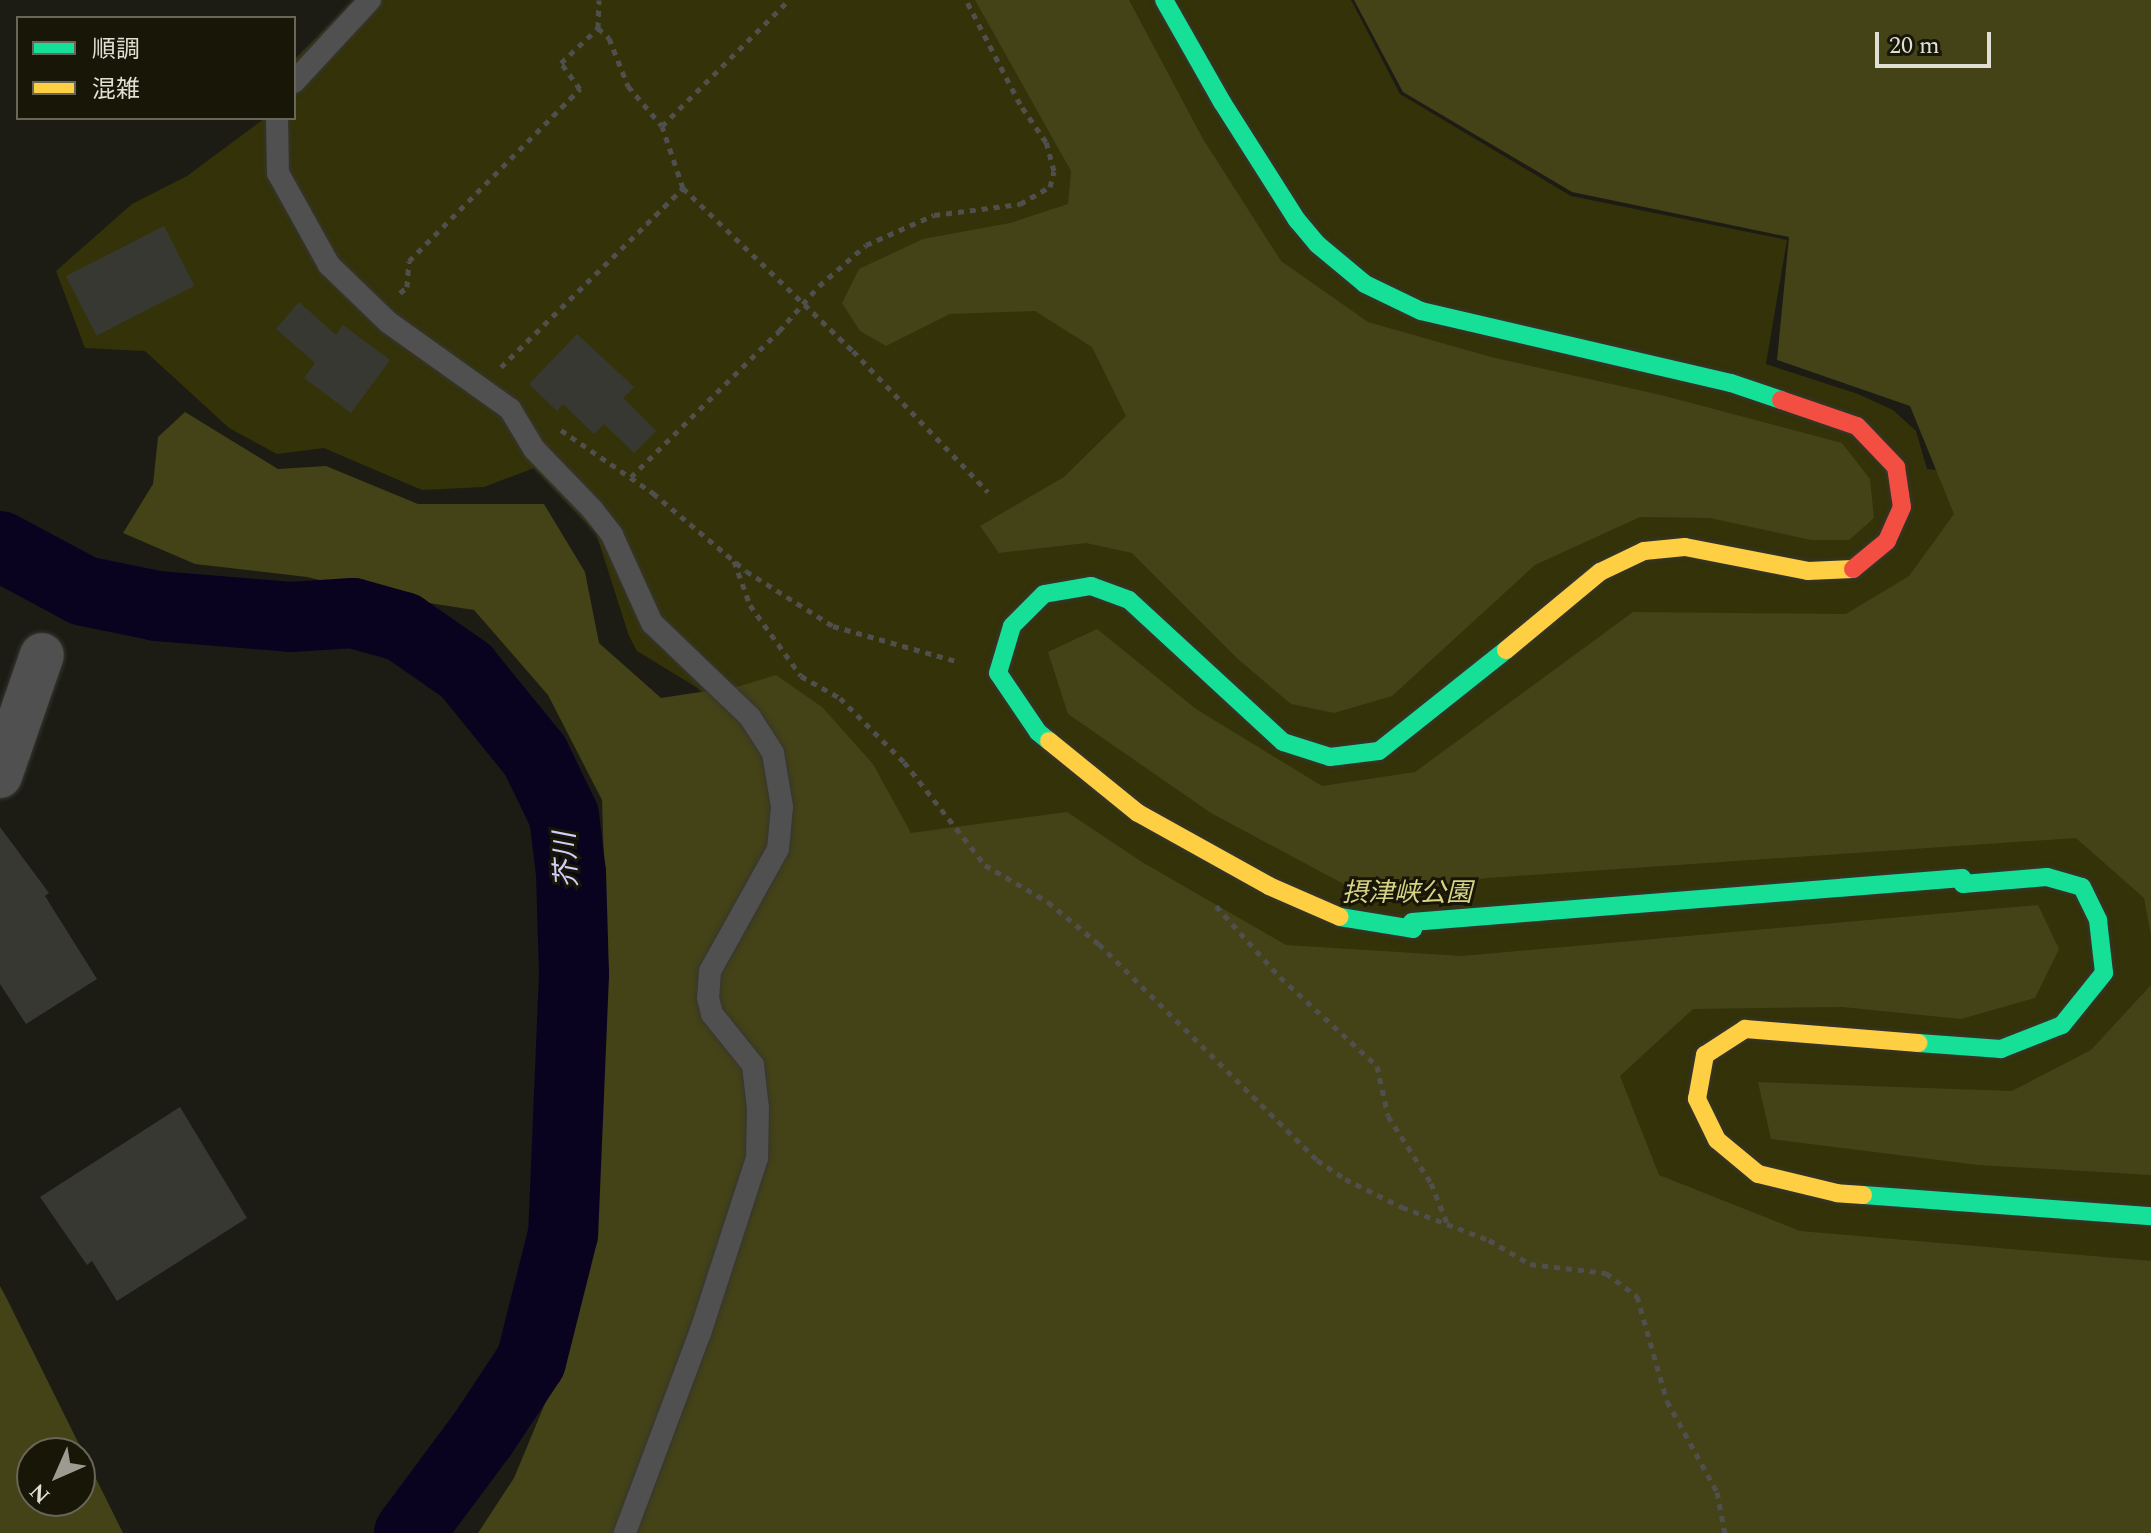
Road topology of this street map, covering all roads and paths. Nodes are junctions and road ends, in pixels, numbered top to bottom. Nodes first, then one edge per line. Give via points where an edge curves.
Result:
1 (370, 0) edge
2 (599, 0) edge
3 (789, 0) edge
4 (966, 0) edge
5 (1164, 0) edge
6 (598, 28) junction
7 (296, 80) edge
8 (277, 120) edge
9 (662, 126) junction
10 (683, 188) junction
11 (804, 303) junction
12 (380, 314) junction
13 (479, 385) junction
14 (510, 409) junction
15 (631, 477) junction
16 (988, 492) dead end
17 (734, 561) junction
18 (42, 655) dead end
19 (998, 673) junction
20 (0, 776) edge
21 (1215, 905) dead end
22 (2151, 1216) edge
23 (1447, 1223) junction
24 (625, 1533) edge
25 (1725, 1533) edge

1 - 7 lane
2 - 6 path
3 - 9 path
4 - 11 path via 1020,104 1046,142 1054,171 1050,187 1020,204 934,215 900,228 866,245
5 - 19 street via 1297,220 1365,284 1421,311 1731,383 1857,426 1896,467 1902,507 1887,541 1853,569 1808,571 1685,547 1644,551 1600,572 1379,751 1330,757 1283,742 1129,600 1091,586 1044,594 1012,626
6 - 9 path via 609,38 628,86
6 - 12 path via 561,63 580,89 409,261 407,287
8 - 12 lane via 278,173 300,215 329,265
9 - 10 path
10 - 11 path
10 - 13 path
11 - 15 path
11 - 16 path
12 - 13 lane
13 - 14 lane
14 - 15 path via 549,423
14 - 24 lane via 534,449 612,535 652,623 750,717 773,753 782,807 778,849 710,971 708,998 712,1014 753,1065 757,1158 700,1333
15 - 17 path
17 - 19 path via 833,626
17 - 23 path via 750,605 801,676 840,698 904,762 985,865 1048,902 1099,944 1317,1160 1402,1207
18 - 20 street
19 - 22 street via 1038,732 1138,813 1269,886 1339,917 1413,929 1412,922 1962,878 1963,884 2047,877 2082,887 2098,920 2104,973 2062,1025 2001,1049 1745,1029 1705,1055 1697,1099 1717,1140 1758,1174 1837,1193
21 - 23 path via 1280,977 1377,1066 1388,1116 1431,1183
23 - 25 path via 1530,1264 1606,1273 1637,1296 1667,1401 1717,1492

